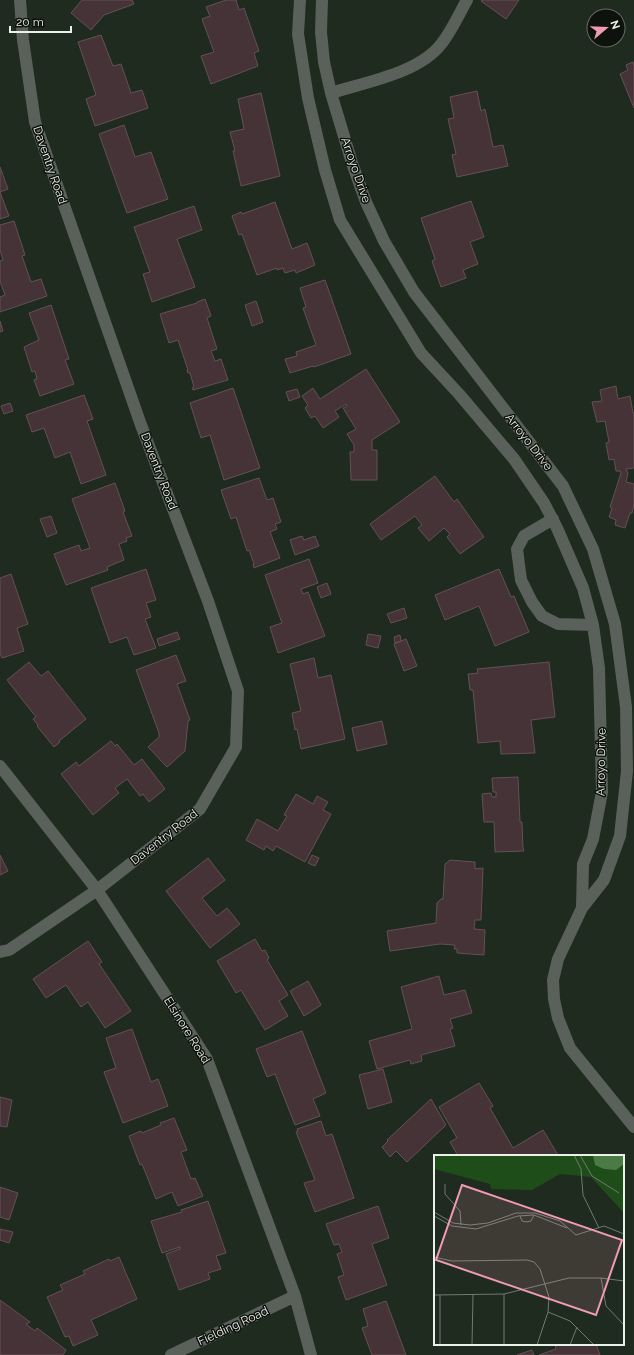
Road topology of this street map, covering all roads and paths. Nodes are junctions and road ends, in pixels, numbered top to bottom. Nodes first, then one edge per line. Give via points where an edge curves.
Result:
1 (20, 0) edge
2 (300, 0) edge
3 (322, 0) edge
4 (467, 0) edge
5 (331, 93) junction
6 (553, 519) junction
7 (593, 625) junction
8 (0, 766) edge
9 (602, 792) junction
10 (625, 793) junction
11 (97, 890) junction
12 (582, 908) junction
13 (0, 952) edge
14 (634, 1127) edge
15 (295, 1296) junction
16 (171, 1355) edge
17 (311, 1355) edge

1 - 11 street, Daventry Road via 35,122 238,691 236,748 200,809
2 - 6 street, Arroyo Drive via 298,34 308,98 340,220 421,353 514,459
3 - 5 street, Arroyo Drive via 320,32
4 - 5 street via 442,43 421,61 406,70
5 - 10 street, Arroyo Drive via 363,196 384,241 414,292 563,486 593,549 615,624 626,706
6 - 7 street, Arroyo Drive via 583,588
6 - 7 street via 524,536 517,549 521,580 542,616 558,624
7 - 9 street, Arroyo Drive via 599,668
8 - 11 street, Elsinore Road
9 - 10 street
9 - 12 street, Arroyo Drive via 593,839 583,864
10 - 12 street, Arroyo Drive via 620,836 604,880
11 - 13 street, Daventry Road via 9,950
11 - 15 street, Elsinore Road via 207,1059
12 - 14 street, Arroyo Drive via 558,959 553,980 558,1018 570,1048
15 - 16 street, Fielding Road
15 - 17 street, Elsinore Road

